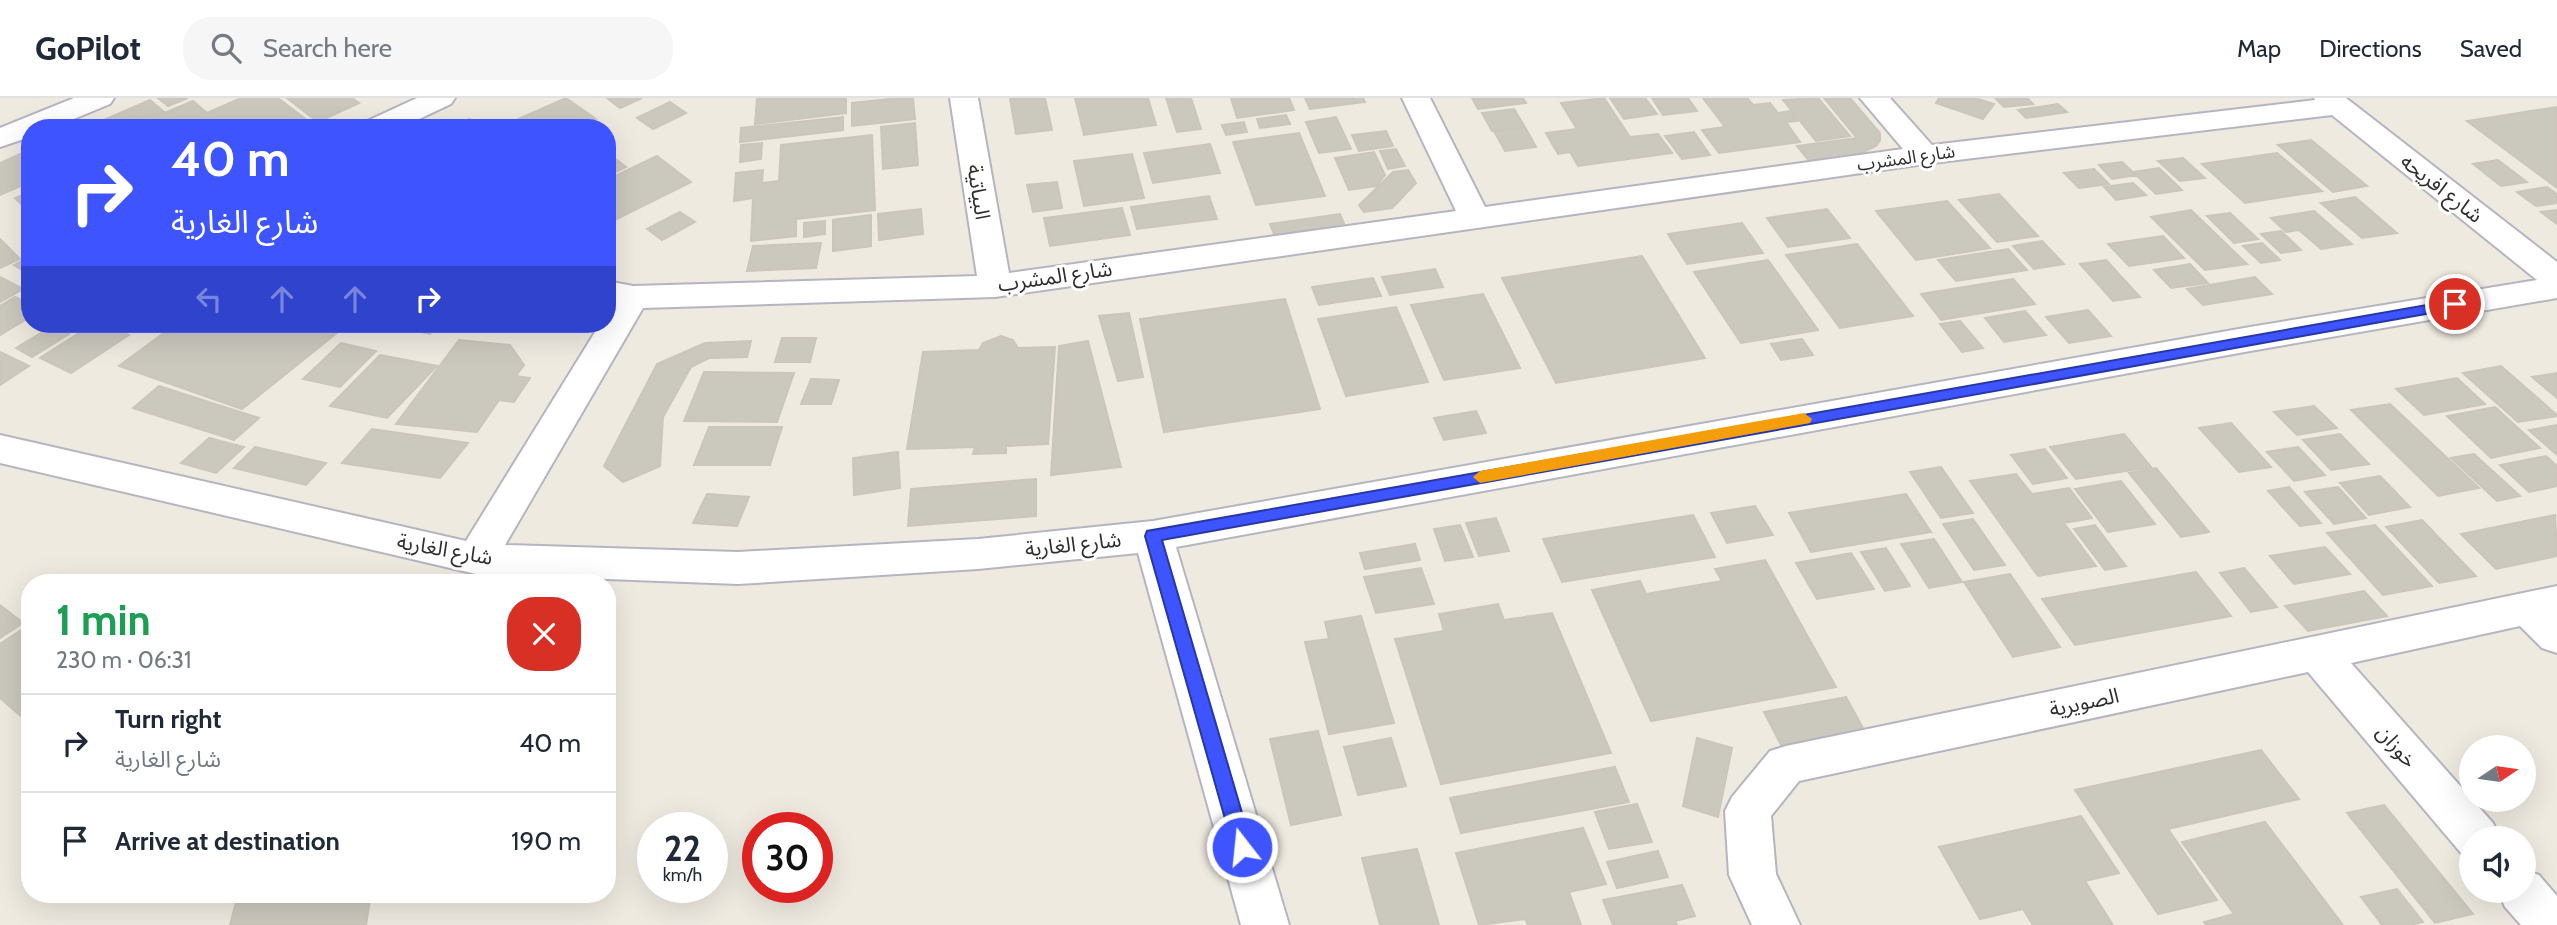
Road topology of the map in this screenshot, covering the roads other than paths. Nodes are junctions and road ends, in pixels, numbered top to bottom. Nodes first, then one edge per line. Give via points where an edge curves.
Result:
1 (60, 98) edge
2 (100, 98) edge
3 (441, 98) edge
4 (964, 98) edge
5 (1416, 98) edge
6 (1874, 98) edge
7 (2333, 102) edge
8 (48, 119) edge
9 (395, 119) edge
10 (0, 123) edge
11 (21, 130) edge
12 (0, 138) edge
13 (1924, 155) junction
14 (1475, 218) junction
15 (2557, 279) edge
16 (995, 286) junction
17 (2557, 287) edge
18 (620, 295) edge
19 (599, 333) edge
20 (3, 453) edge
21 (1153, 536) junction
22 (476, 559) junction
23 (2547, 615) edge
24 (2317, 653) junction
25 (2467, 826) edge
26 (2533, 903) edge
27 (1265, 925) edge
28 (1776, 925) edge
29 (2552, 925) edge

1 - 10 street
2 - 8 street
3 - 9 street
4 - 16 street, البياتية
5 - 14 street
6 - 13 street
7 - 13 street, شارع المشرب
7 - 15 street, شارع افريحه
11 - 12 street
13 - 14 street, شارع المشرب
14 - 16 street, شارع المشرب
16 - 18 street, شارع المشرب
17 - 21 street, شارع الغارية
19 - 22 street, شارع المشرب
20 - 22 street, شارع الغارية
21 - 22 street, شارع الغارية via 978,554 738,568
21 - 27 street
23 - 24 street, الصويرية
24 - 25 street, خوزان
24 - 28 street, الصويرية via 1786,765 1748,811 1753,876
26 - 29 street

